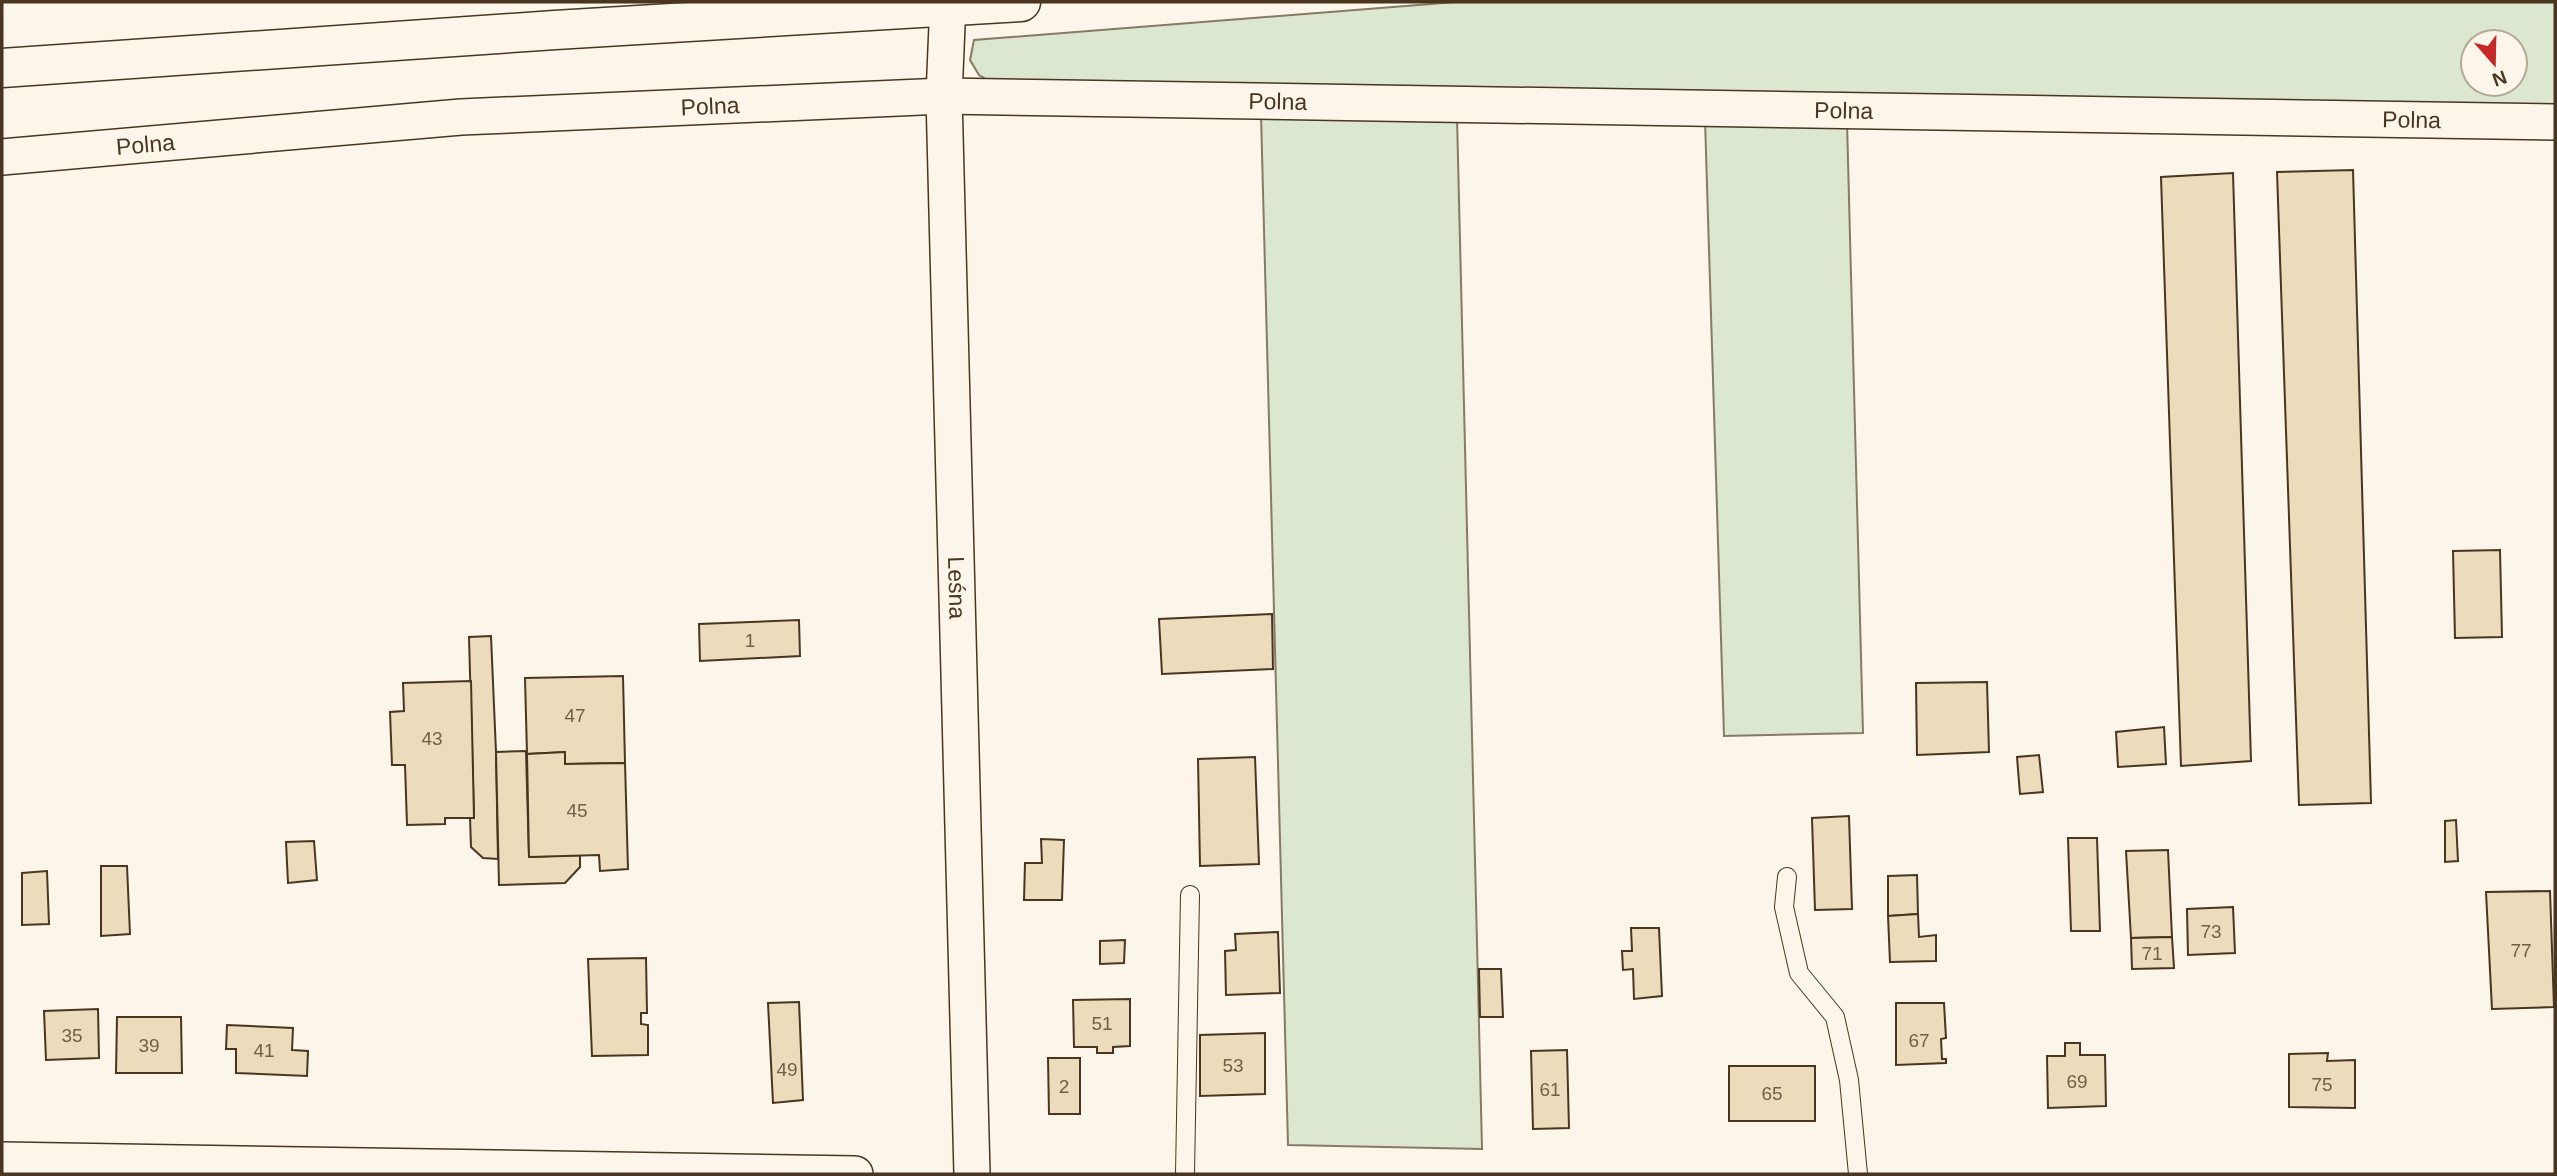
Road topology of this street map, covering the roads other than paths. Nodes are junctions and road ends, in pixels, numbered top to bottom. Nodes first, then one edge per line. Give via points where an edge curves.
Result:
1 (1021, 2) edge
2 (948, 4) edge
3 (2, 68) edge
4 (944, 96) junction
5 (2555, 122) edge
6 (2, 157) edge
7 (1787, 877) dead end
8 (1190, 895) dead end
9 (2, 1160) edge
10 (323, 1170) edge
11 (855, 1174) edge
12 (971, 1174) edge
13 (1185, 1174) edge
14 (1858, 1174) edge

1 - 2 main road
2 - 3 main road
2 - 4 street, Leśna
4 - 5 street, Polna
4 - 6 street, Polna via 461,117
4 - 12 street, Leśna
7 - 14 lane via 1783,907 1799,973 1835,1017 1849,1080
8 - 13 lane
9 - 10 street
10 - 11 street

